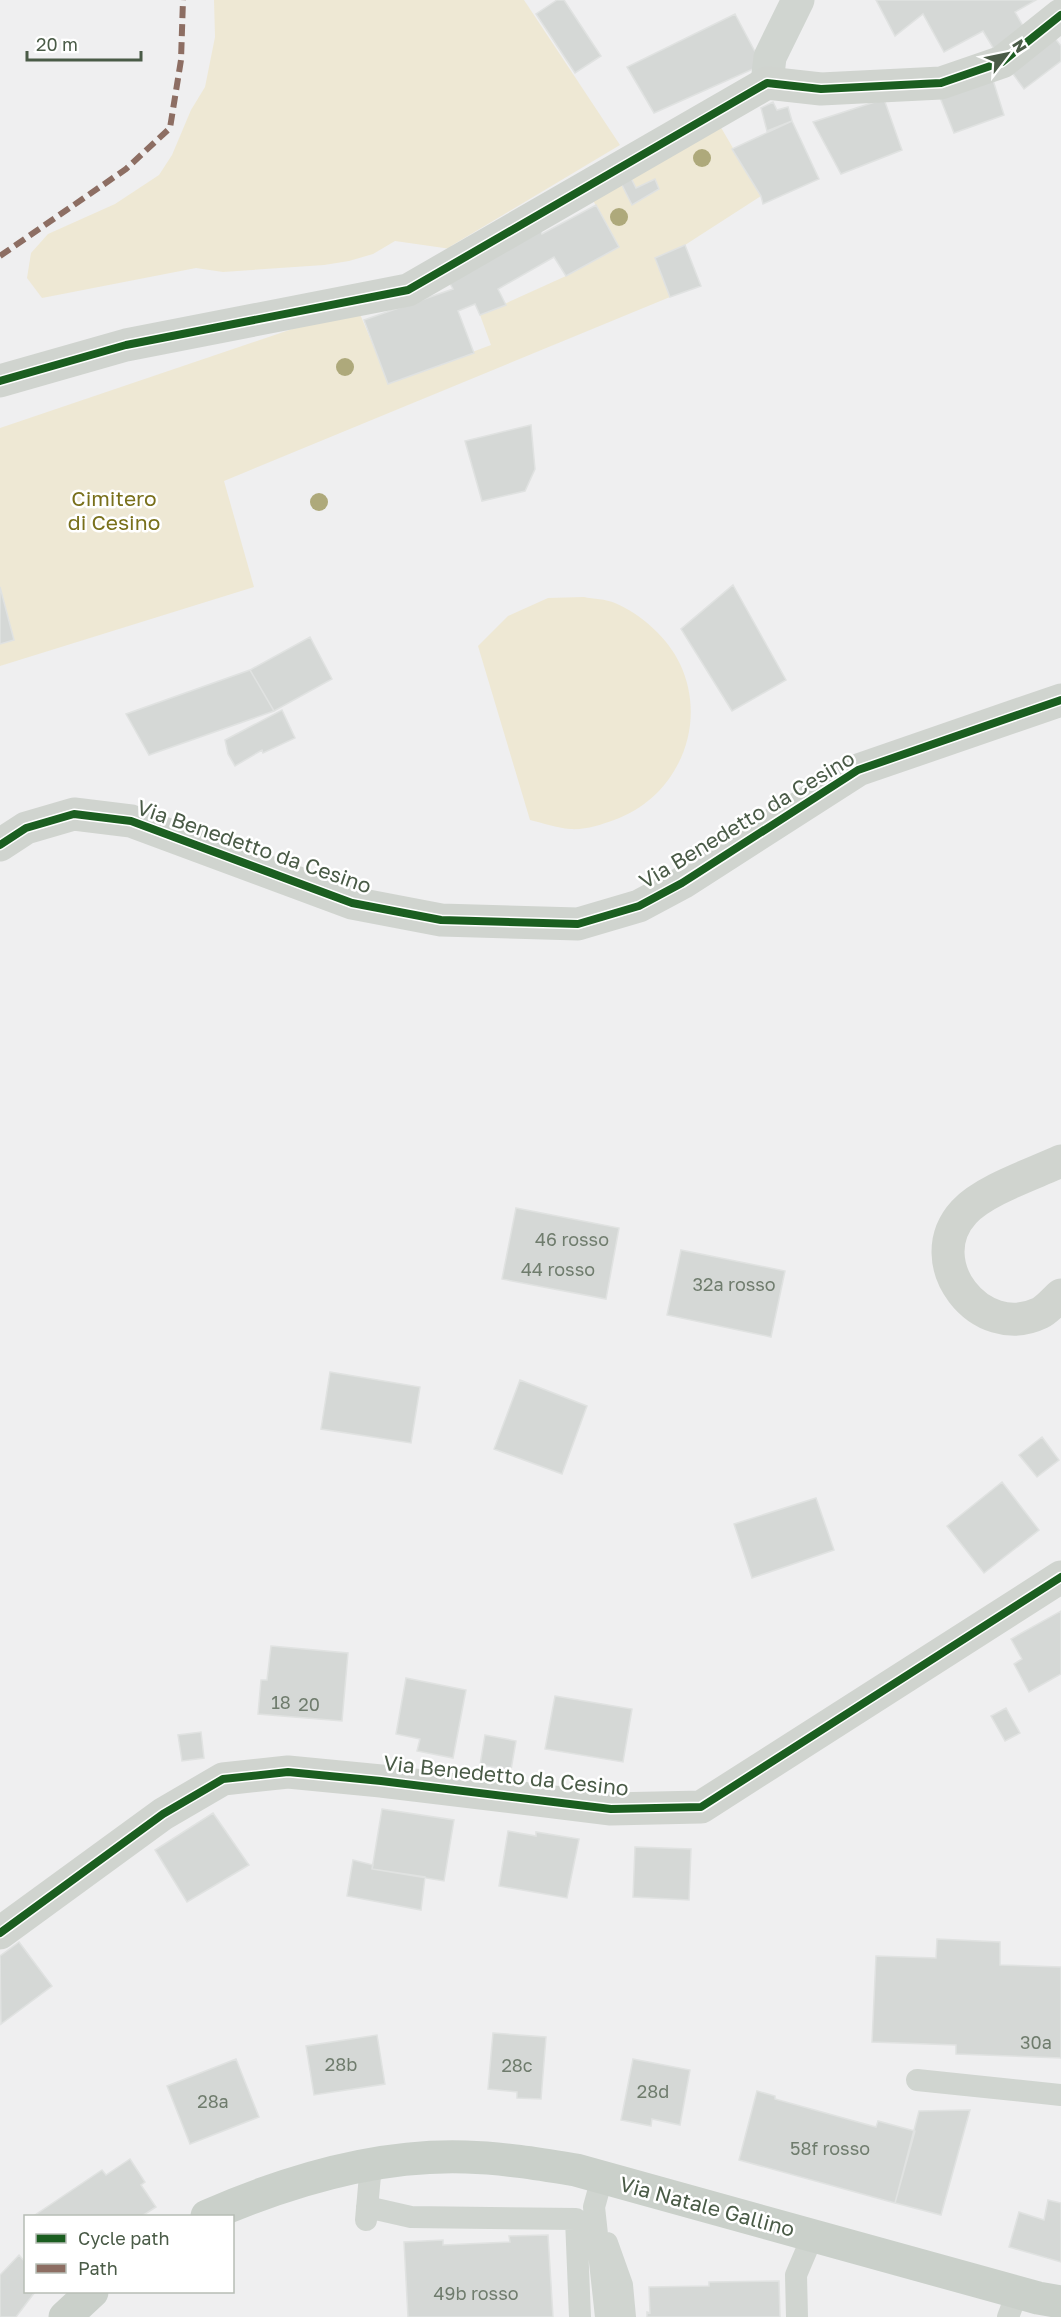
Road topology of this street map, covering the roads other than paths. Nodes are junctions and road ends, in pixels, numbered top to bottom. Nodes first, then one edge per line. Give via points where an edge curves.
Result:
1 (798, 0) edge
2 (1061, 15) edge
3 (766, 83) junction
4 (0, 381) edge
5 (1061, 700) edge
6 (0, 845) edge
7 (1061, 1161) edge
8 (1061, 1295) edge
9 (1061, 1577) edge
10 (0, 1933) edge
11 (917, 2080) dead end
12 (1061, 2096) edge
13 (371, 2164) junction
14 (598, 2192) junction
15 (211, 2215) edge
16 (813, 2235) junction
17 (91, 2293) edge
18 (1031, 2305) edge
19 (64, 2317) edge
20 (580, 2317) edge
21 (606, 2317) edge
22 (624, 2317) edge
23 (797, 2317) edge

1 - 3 street via 770,57
2 - 3 street via 1002,62 941,83 821,89
3 - 4 street via 408,290 126,345
5 - 6 street, Via Benedetto da Cesino via 858,770 682,883 639,906 578,924 441,920 352,903 131,821 74,814 26,828
7 - 8 street via 979,1199 963,1213 952,1232 948,1254 952,1275 962,1294 979,1309 999,1317 1021,1319 1041,1312
9 - 10 street, Via Benedetto da Cesino via 701,1807 611,1809 288,1772 223,1779 163,1814
11 - 12 lane
13 - 14 main road, Via Natale Gallino via 465,2157 523,2162 576,2170
13 - 15 main road, Via Natale Gallino via 254,2196
13 - 20 lane via 366,2214 576,2219
14 - 16 main road, Via Natale Gallino
14 - 21 lane, Via Natale Gallino
14 - 22 lane, Via Natale Gallino via 622,2285
16 - 18 main road, Via Natale Gallino
16 - 23 lane, Via Natale Gallino via 796,2276
17 - 19 main road

